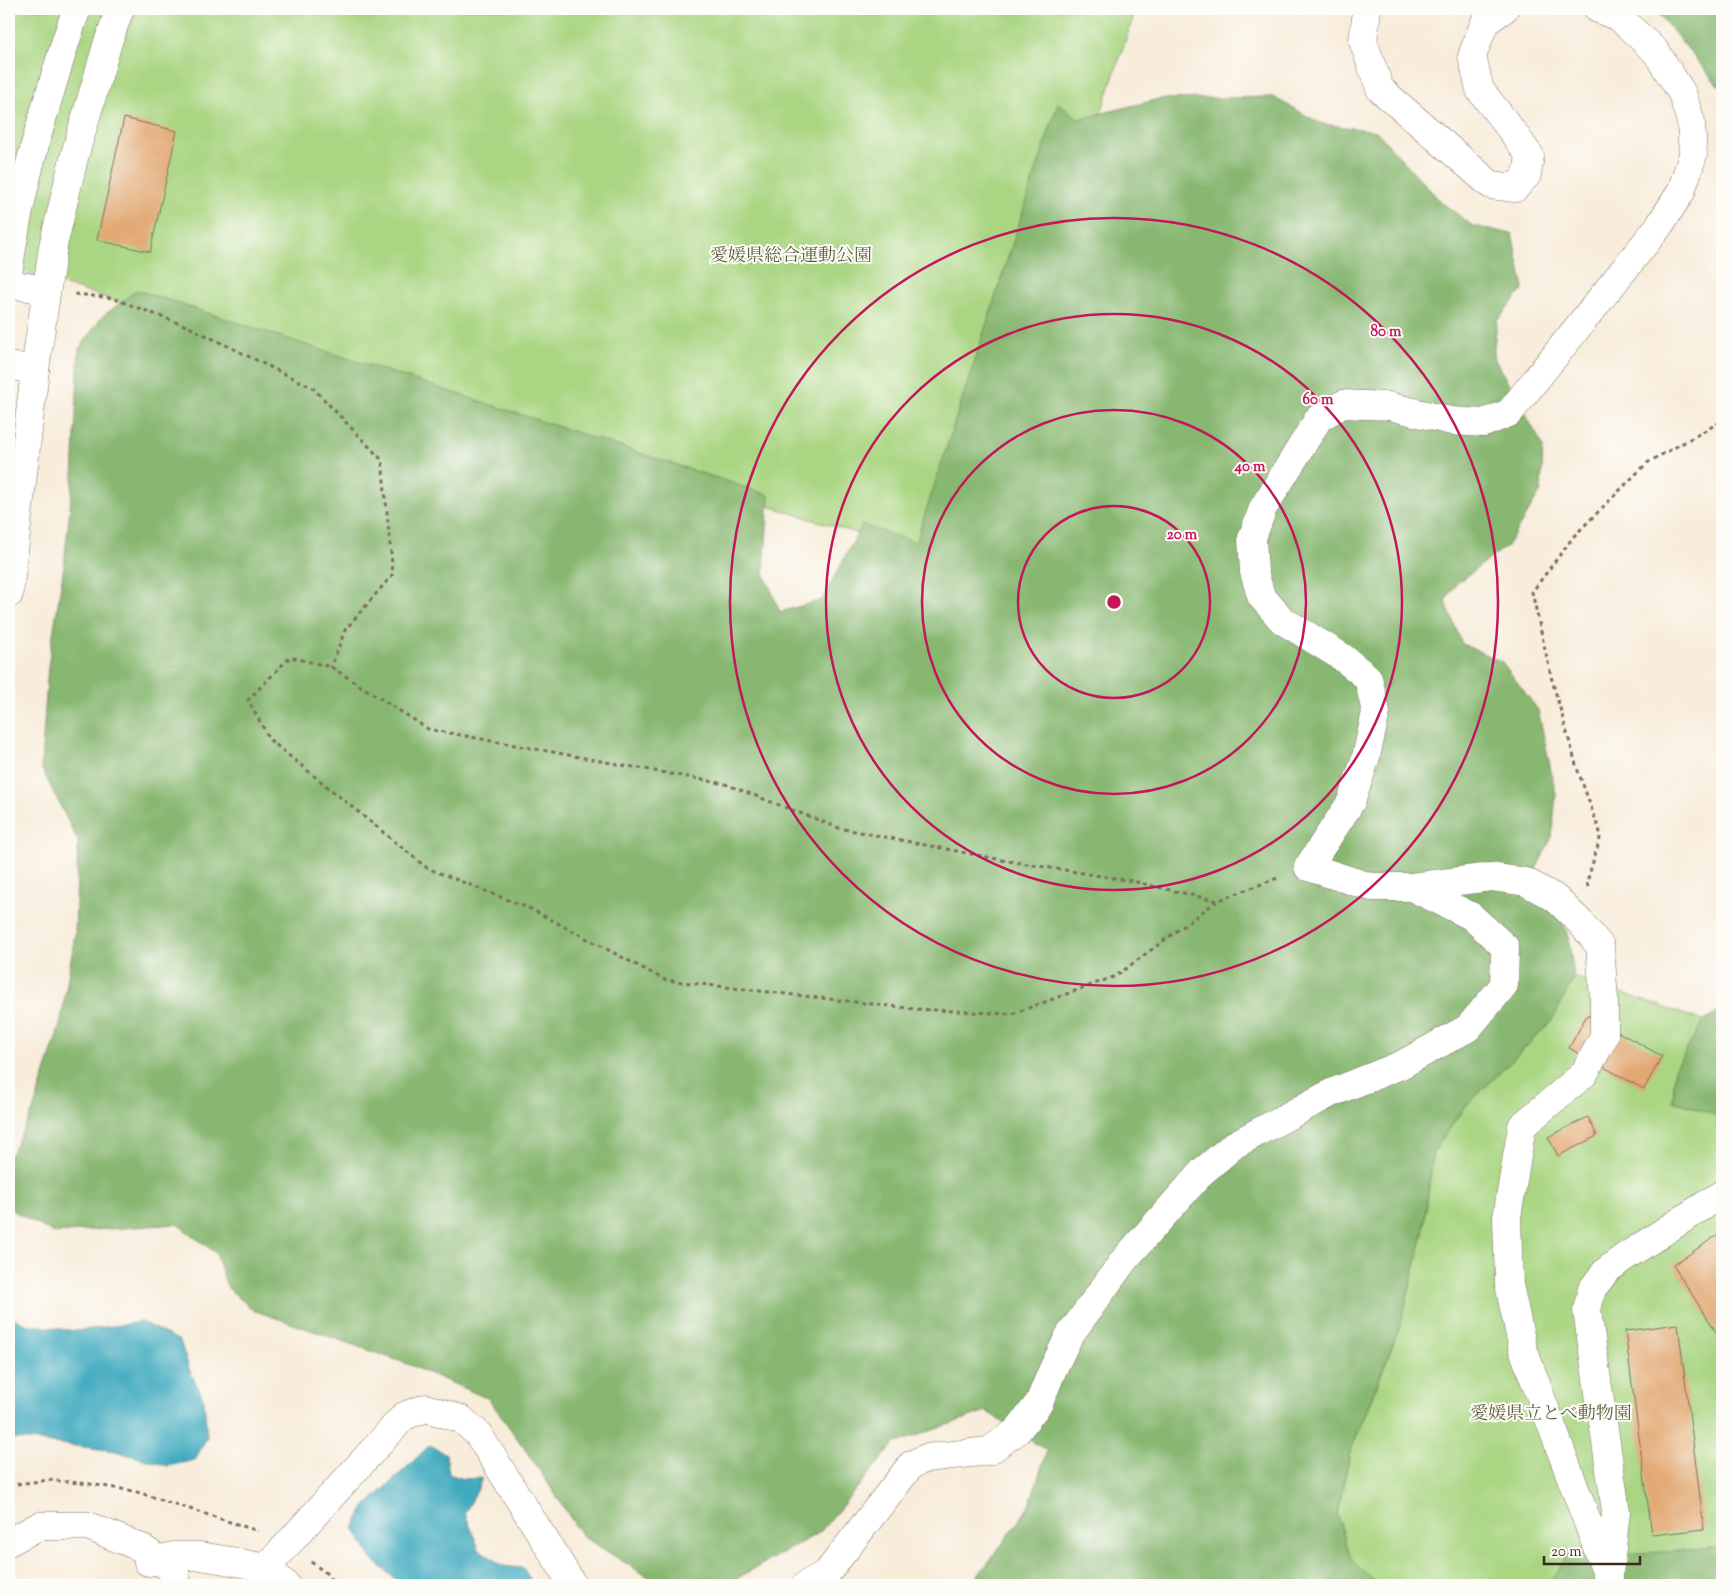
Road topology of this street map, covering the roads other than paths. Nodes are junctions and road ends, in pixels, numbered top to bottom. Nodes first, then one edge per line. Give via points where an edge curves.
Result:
1 (77, 9) edge
2 (120, 9) edge
3 (1367, 9) edge
4 (1504, 9) edge
5 (1598, 9) edge
6 (15, 200) edge
7 (9, 268) edge
8 (9, 284) edge
9 (46, 290) junction
10 (9, 366) edge
11 (35, 370) junction
12 (9, 594) edge
13 (1411, 887) junction
14 (1722, 1194) edge
15 (9, 1542) edge
16 (149, 1562) junction
17 (266, 1568) junction
18 (1610, 1582) edge
19 (177, 1585) edge
20 (286, 1585) edge
21 (573, 1585) edge
22 (806, 1585) edge

1 - 6 lane
2 - 9 lane via 75,154
3 - 4 lane via 1363,41 1380,89 1491,185 1515,188 1527,175 1530,156 1480,90 1472,56 1485,22
5 - 13 lane via 1619,17 1656,52 1682,93 1692,122 1693,155 1681,192 1659,226 1509,412 1484,423 1451,421 1389,406 1343,404 1319,418 1263,508 1252,538 1254,572 1261,596 1282,620 1342,657 1368,678 1376,712 1351,802 1308,867 1371,887
6 - 7 lane
8 - 9 lane
9 - 11 lane
10 - 11 lane
11 - 12 lane
13 - 18 lane via 1491,877 1526,882 1555,898 1600,946 1604,1037 1584,1074 1522,1126 1507,1218 1509,1285 1523,1348
13 - 22 lane via 1471,916 1505,947 1504,986 1468,1028 1401,1065 1331,1093 1234,1145 1202,1172 1124,1260 1069,1336 1039,1402 1017,1431 989,1451 926,1458 911,1465 827,1573
14 - 18 lane via 1623,1258 1606,1271 1592,1289 1587,1310 1616,1512
15 - 16 lane via 39,1526 88,1526 142,1548
16 - 17 lane via 174,1556 200,1556
16 - 19 lane via 175,1572
17 - 20 lane
17 - 21 lane via 404,1416 426,1408 461,1419 478,1434

